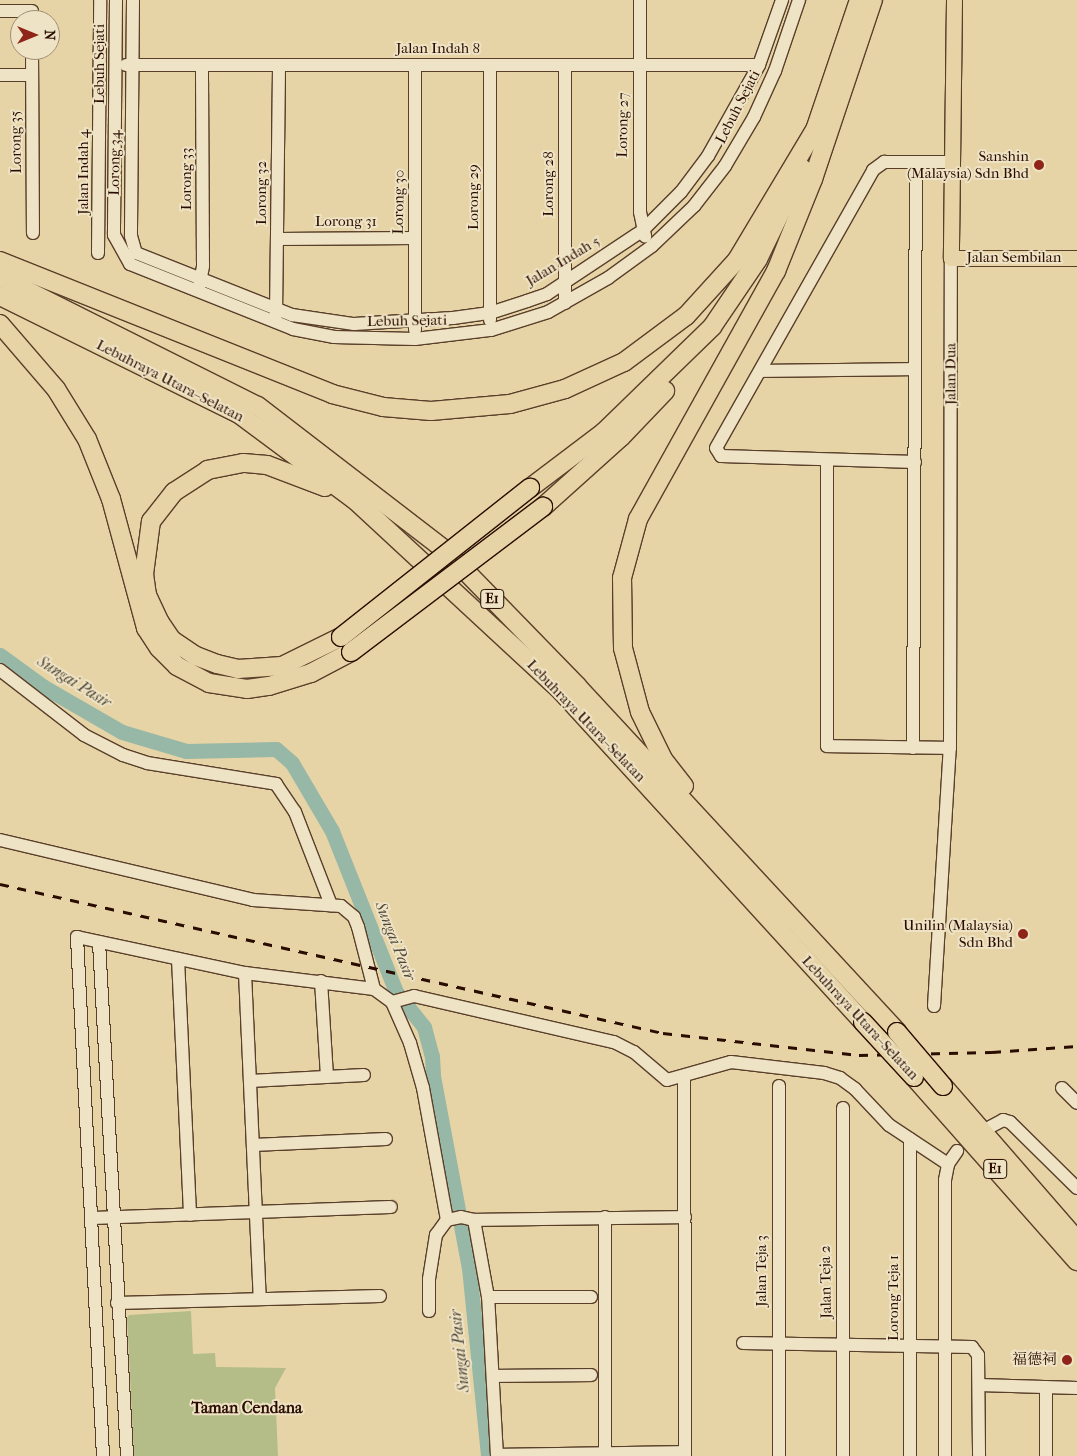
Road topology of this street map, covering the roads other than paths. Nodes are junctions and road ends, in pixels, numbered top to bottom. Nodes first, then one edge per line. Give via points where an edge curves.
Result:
1 (100, 0) edge
2 (116, 0) edge
3 (133, 0) edge
4 (640, 0) edge
5 (782, 0) edge
6 (799, 0) edge
7 (860, 0) edge
8 (873, 0) edge
9 (954, 0) edge
10 (32, 60) edge
11 (116, 65) junction
12 (133, 65) junction
13 (202, 65) junction
14 (279, 65) junction
15 (415, 65) junction
16 (490, 65) junction
17 (565, 65) junction
18 (640, 65) junction
19 (759, 65) junction
20 (0, 75) edge
21 (32, 75) junction
22 (816, 128) junction
23 (916, 162) junction
24 (952, 162) junction
25 (813, 179) junction
26 (642, 231) junction
27 (33, 233) dead end
28 (131, 236) joint
29 (414, 238) junction
30 (278, 239) junction
31 (652, 246) junction
32 (98, 253) dead end
33 (951, 258) junction
34 (1077, 258) edge
35 (0, 261) edge
36 (0, 277) edge
37 (565, 282) junction
38 (199, 286) junction
39 (0, 296) edge
40 (565, 303) junction
41 (490, 313) junction
42 (276, 315) junction
43 (415, 322) junction
44 (0, 324) edge
45 (491, 330) junction
46 (415, 339) junction
47 (915, 369) junction
48 (761, 371) junction
49 (827, 460) junction
50 (915, 462) junction
51 (355, 500) junction
52 (0, 670) edge
53 (913, 748) junction
54 (950, 748) junction
55 (0, 840) edge
56 (332, 905) junction
57 (100, 942) junction
58 (178, 958) junction
59 (245, 973) junction
60 (321, 981) junction
61 (374, 989) junction
62 (398, 1000) junction
63 (934, 1006) dead end
64 (883, 1018) junction
65 (364, 1075) dead end
66 (327, 1076) junction
67 (684, 1076) junction
68 (250, 1081) junction
69 (779, 1086) dead end
70 (1062, 1088) dead end
71 (1077, 1103) edge
72 (843, 1108) dead end
73 (993, 1128) dead end
74 (386, 1139) dead end
75 (910, 1139) junction
76 (253, 1145) junction
77 (1077, 1188) edge
78 (391, 1206) dead end
79 (256, 1212) junction
80 (190, 1214) junction
81 (114, 1217) junction
82 (605, 1217) junction
83 (685, 1217) junction
84 (92, 1218) junction
85 (459, 1219) junction
86 (1077, 1240) edge
87 (1077, 1261) edge
88 (380, 1296) dead end
89 (488, 1297) junction
90 (591, 1297) dead end
91 (260, 1299) junction
92 (117, 1304) junction
93 (429, 1311) dead end
94 (743, 1343) dead end
95 (779, 1344) junction
96 (843, 1344) junction
97 (910, 1345) junction
98 (944, 1345) junction
99 (591, 1375) dead end
100 (493, 1376) junction
101 (979, 1385) junction
102 (1046, 1387) junction
103 (1077, 1388) edge
104 (605, 1453) junction
105 (685, 1454) edge
106 (497, 1455) edge
107 (103, 1456) edge
108 (127, 1456) edge
109 (779, 1456) edge
110 (843, 1456) edge
111 (910, 1456) edge
112 (945, 1456) edge
113 (979, 1456) edge
114 (1046, 1456) edge

1 - 32 street, Jalan Indah 4
2 - 11 street, Lebuh Sejati
3 - 12 street, Lorong 34
4 - 18 street, Lorong 27
5 - 19 street, Jalan Indah 5
6 - 31 street, Lebuh Sejati via 775,71 730,158 694,206
7 - 22 highway
8 - 25 highway
9 - 24 main road, Jalan Dua
10 - 21 street, Lorong 35
11 - 12 street, Jalan Indah 8
11 - 38 street, Lebuh Sejati via 114,235 130,264
12 - 13 street, Jalan Indah 8
12 - 28 street, Lorong 34
13 - 14 street, Jalan Indah 8
13 - 38 street, Lorong 33
14 - 15 street, Jalan Indah 8
14 - 30 street, Lorong 32
15 - 16 street, Jalan Indah 8
15 - 29 street, Lorong 30
16 - 17 street, Jalan Indah 8
16 - 41 street, Lorong 29
17 - 18 street, Jalan Indah 8
17 - 37 street, Lorong 28
18 - 19 street, Jalan Indah 8
18 - 26 street, Lorong 27
19 - 26 street, Jalan Indah 5 via 708,156 681,192
20 - 21 street
21 - 27 street, Lorong 35
22 - 35 highway via 737,260 686,316 624,362 565,389 510,404 431,411 383,407 332,394
22 - 51 highway, bridge via 774,231 738,294 712,327 604,432 341,637 282,666 261,670 238,669 196,656 172,640 147,595 145,552 151,522 161,506 190,480 225,464 267,465
23 - 24 street
23 - 47 street
23 - 48 street via 884,162 873,170
24 - 33 main road, Jalan Dua
25 - 44 highway, bridge via 743,302 705,348 620,437 543,507 351,652 311,673 269,686 247,689 208,683 176,666 159,648 146,628 111,499 87,439 56,389
25 - 64 highway via 776,272 638,519 622,578 623,648 640,712 663,759 706,815 839,963
26 - 31 street
26 - 37 street, Jalan Indah 5
28 - 38 street, Jalan Indah 5 via 136,253
29 - 30 street, Lorong 31
29 - 43 street, Lorong 30
30 - 42 street, Lorong 32
31 - 40 street, Lebuh Sejati via 608,278
33 - 34 main road, Jalan Sembilan
33 - 54 street, Jalan Dua
36 - 64 highway, Lebuhraya Utara–Selatan / E1 via 258,406 444,549 577,686
37 - 40 street, Lorong 28
37 - 41 street, Jalan Indah 5 via 547,294
38 - 42 street, Jalan Indah 5
39 - 51 highway, Lebuhraya Utara–Selatan / E1 via 239,414
40 - 45 street, Lebuh Sejati via 548,312
41 - 43 street, Jalan Indah 5
41 - 45 street, Lorong 29
42 - 43 street, Jalan Indah 5 via 324,321
42 - 46 street, Lebuh Sejati via 321,336
43 - 46 street, Lorong 30
45 - 46 street, Lebuh Sejati
47 - 48 street
47 - 50 street
48 - 49 street via 716,448 717,453
49 - 50 street
49 - 53 street via 825,740 827,746 833,748
50 - 53 street
51 - 87 highway, Lebuhraya Utara–Selatan / E1, bridge via 561,691 914,1077
52 - 56 street via 84,734 123,755 147,763 276,784 295,812
53 - 54 street
54 - 63 street, Jalan Dua
55 - 56 street via 253,900
56 - 61 street via 341,906 354,917
57 - 58 street
57 - 81 street
57 - 84 street via 78,937
58 - 59 street
58 - 80 street
59 - 60 street
59 - 68 street
60 - 61 street
60 - 66 street
61 - 62 street
62 - 67 street via 614,1042 634,1052 667,1080
62 - 85 street
64 - 86 highway, Lebuhraya Utara–Selatan / E1, bridge
65 - 66 street
66 - 68 street
67 - 75 street via 731,1062 824,1073 840,1078 855,1089 889,1125
67 - 83 street
68 - 76 street
69 - 95 street, Jalan Teja 3
70 - 71 street
72 - 96 street, Jalan Teja 2
73 - 77 street via 1005,1120 1013,1125
74 - 76 street
75 - 97 street, Lorong Teja 1
75 - 98 street via 955,1157 945,1180
76 - 79 street
78 - 79 street
79 - 80 street
79 - 91 street
80 - 81 street
81 - 84 street
81 - 92 street
82 - 83 street
82 - 85 street
82 - 104 street
83 - 105 street
84 - 107 street
85 - 89 street
85 - 93 street via 436,1235
88 - 91 street
89 - 90 street
89 - 100 street
91 - 92 street
92 - 108 street
94 - 95 street
95 - 96 street
95 - 109 street, Jalan Teja 3
96 - 97 street
96 - 110 street, Jalan Teja 2
97 - 98 street
97 - 111 street, Lorong Teja 1
98 - 101 street via 976,1350
98 - 112 street
99 - 100 street
100 - 106 street
101 - 102 street
101 - 113 street
102 - 103 street
102 - 114 street
104 - 105 street
104 - 106 street

